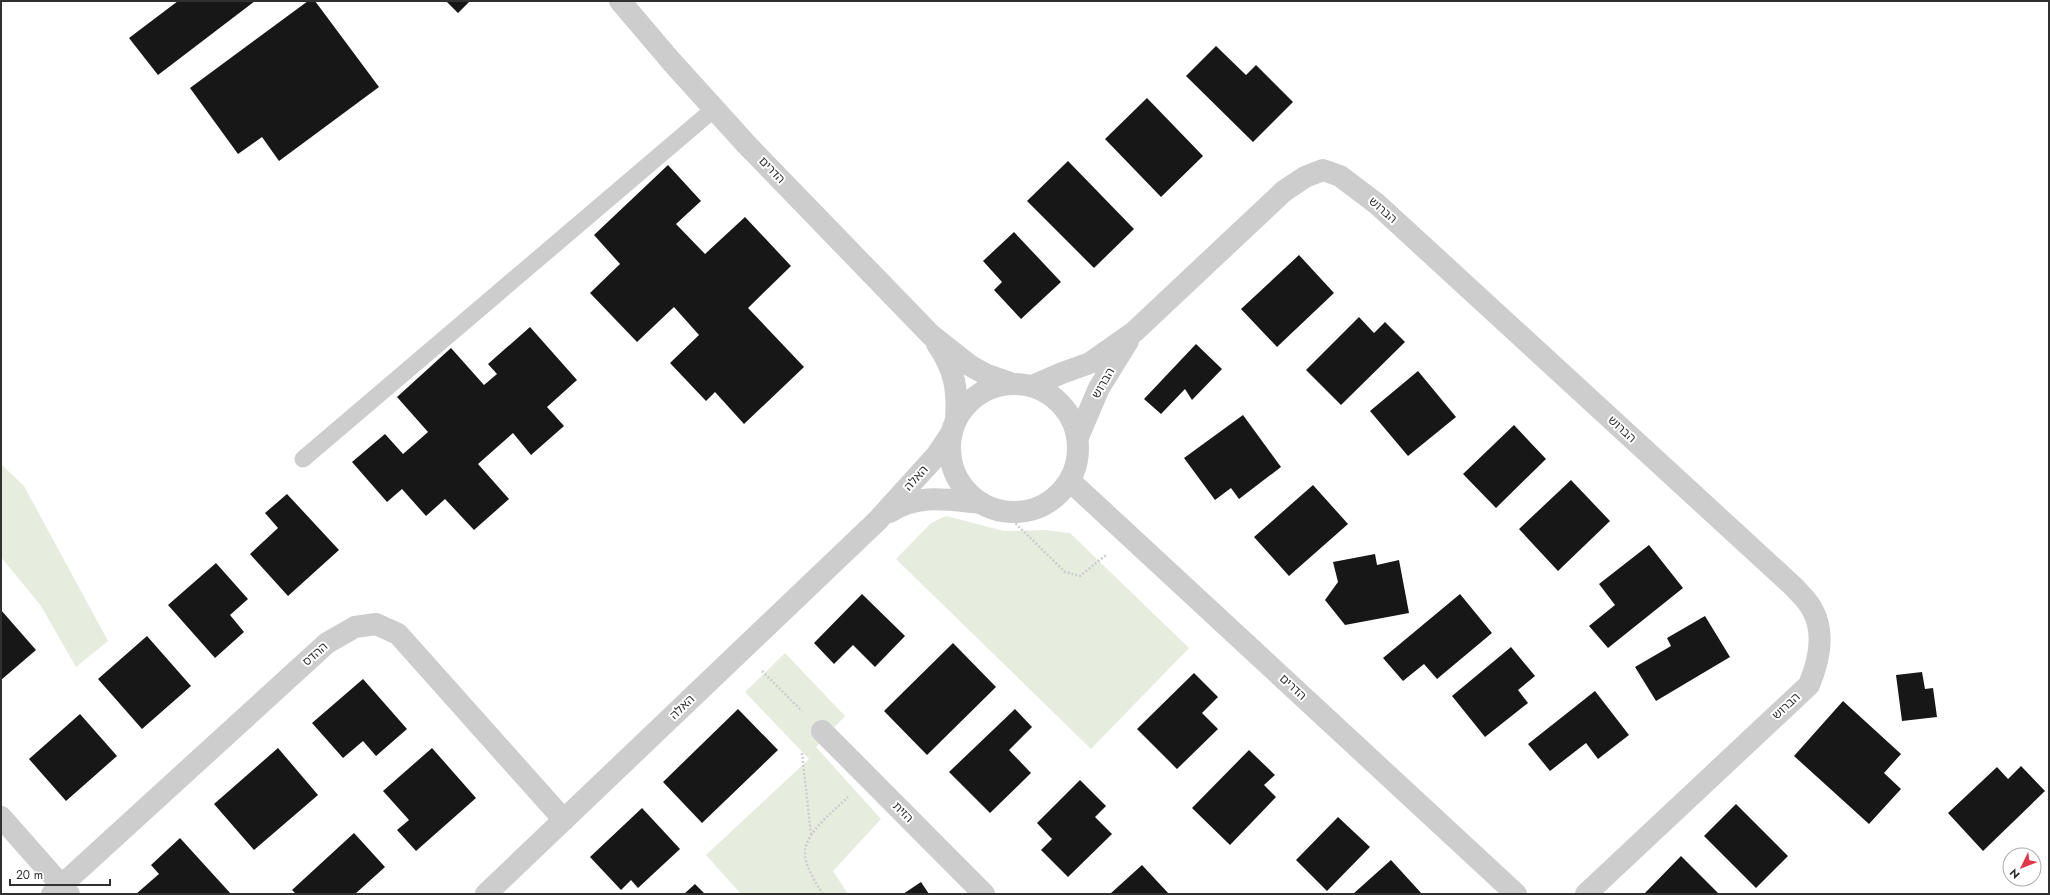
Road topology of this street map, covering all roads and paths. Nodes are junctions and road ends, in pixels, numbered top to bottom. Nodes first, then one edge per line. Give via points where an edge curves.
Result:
1 (620, 1) edge
2 (714, 109) junction
3 (1134, 332) junction
4 (931, 335) junction
5 (1010, 383) junction
6 (1032, 386) junction
7 (954, 426) junction
8 (1078, 437) junction
9 (304, 459) dead end
10 (1070, 481) junction
11 (981, 503) junction
12 (1002, 511) junction
13 (877, 520) junction
14 (1130, 536) junction
15 (822, 731) dead end
16 (868, 777) junction
17 (1, 817) edge
18 (564, 820) junction
19 (61, 891) edge
20 (492, 892) edge
21 (822, 894) edge
22 (984, 894) edge
23 (1516, 894) edge
24 (1586, 894) edge

1 - 2 street, הדרים
2 - 4 street, הדרים
2 - 9 lane
3 - 6 street, הברוש via 1090,363
3 - 8 street, הברוש via 1098,388
3 - 24 street, הברוש via 1284,191 1305,177 1323,170 1340,176 1377,204 1799,592 1812,610 1821,636 1817,666 1809,685
4 - 5 street, הדרים via 987,375
4 - 7 street, הדרים via 946,357 955,381 958,397
5 - 6 street
5 - 7 street via 993,386 978,394 965,406
6 - 8 street via 1049,393 1062,405 1072,420
7 - 11 street via 950,452 955,472 965,489
7 - 13 street, האלה via 936,456
8 - 10 street via 1076,467
10 - 12 street via 1057,496 1040,506 1021,512
10 - 14 street, הדרים
11 - 12 street
11 - 13 street, האלה via 936,498 916,500 897,507
12 - 14 path via 1065,572 1080,576
13 - 18 street, האלה
14 - 23 street, הדרים
15 - 16 street, הזית
16 - 21 path via 811,834 805,852 814,880
16 - 22 street, הזית
17 - 19 street
18 - 19 street, ההדס via 398,634 376,624 355,627 327,643
18 - 20 street, האלה

